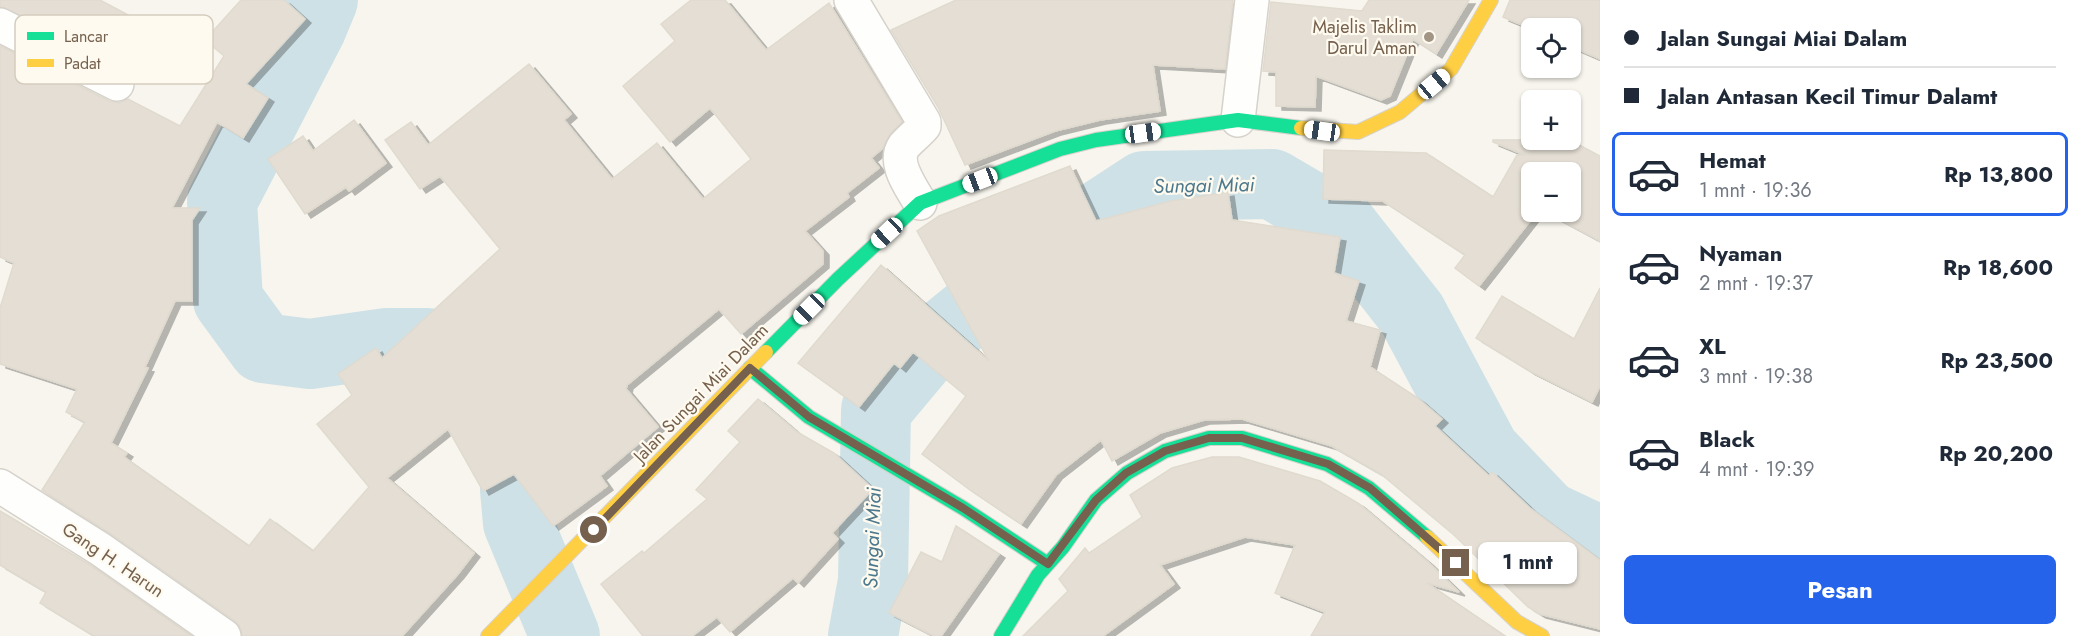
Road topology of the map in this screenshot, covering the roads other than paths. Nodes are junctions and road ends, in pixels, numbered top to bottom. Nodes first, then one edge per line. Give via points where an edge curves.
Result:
1 (851, 0) edge
2 (1252, 0) edge
3 (1491, 0) edge
4 (0, 26) edge
5 (15, 33) edge
6 (1238, 120) junction
7 (920, 202) junction
8 (750, 368) junction
9 (0, 486) edge
10 (1048, 564) junction
11 (224, 636) edge
12 (488, 636) edge
13 (1001, 636) edge
14 (1542, 636) edge

1 - 7 street via 924,122 900,155 901,166
2 - 6 street
3 - 6 street, Jalan Sungai Miai Dalam via 1451,69 1400,112 1358,132
4 - 5 street
6 - 7 street, Jalan Sungai Miai Dalam via 1096,140 1060,149
7 - 8 street, Jalan Sungai Miai Dalam
8 - 10 street via 809,417 963,508
8 - 12 street, Jalan Sungai Miai Dalam
9 - 11 street, Gang H. Harun via 100,549
10 - 13 street
10 - 14 street via 1096,500 1126,473 1165,451 1198,441 1242,438 1328,464 1370,488 1441,548 1517,622

